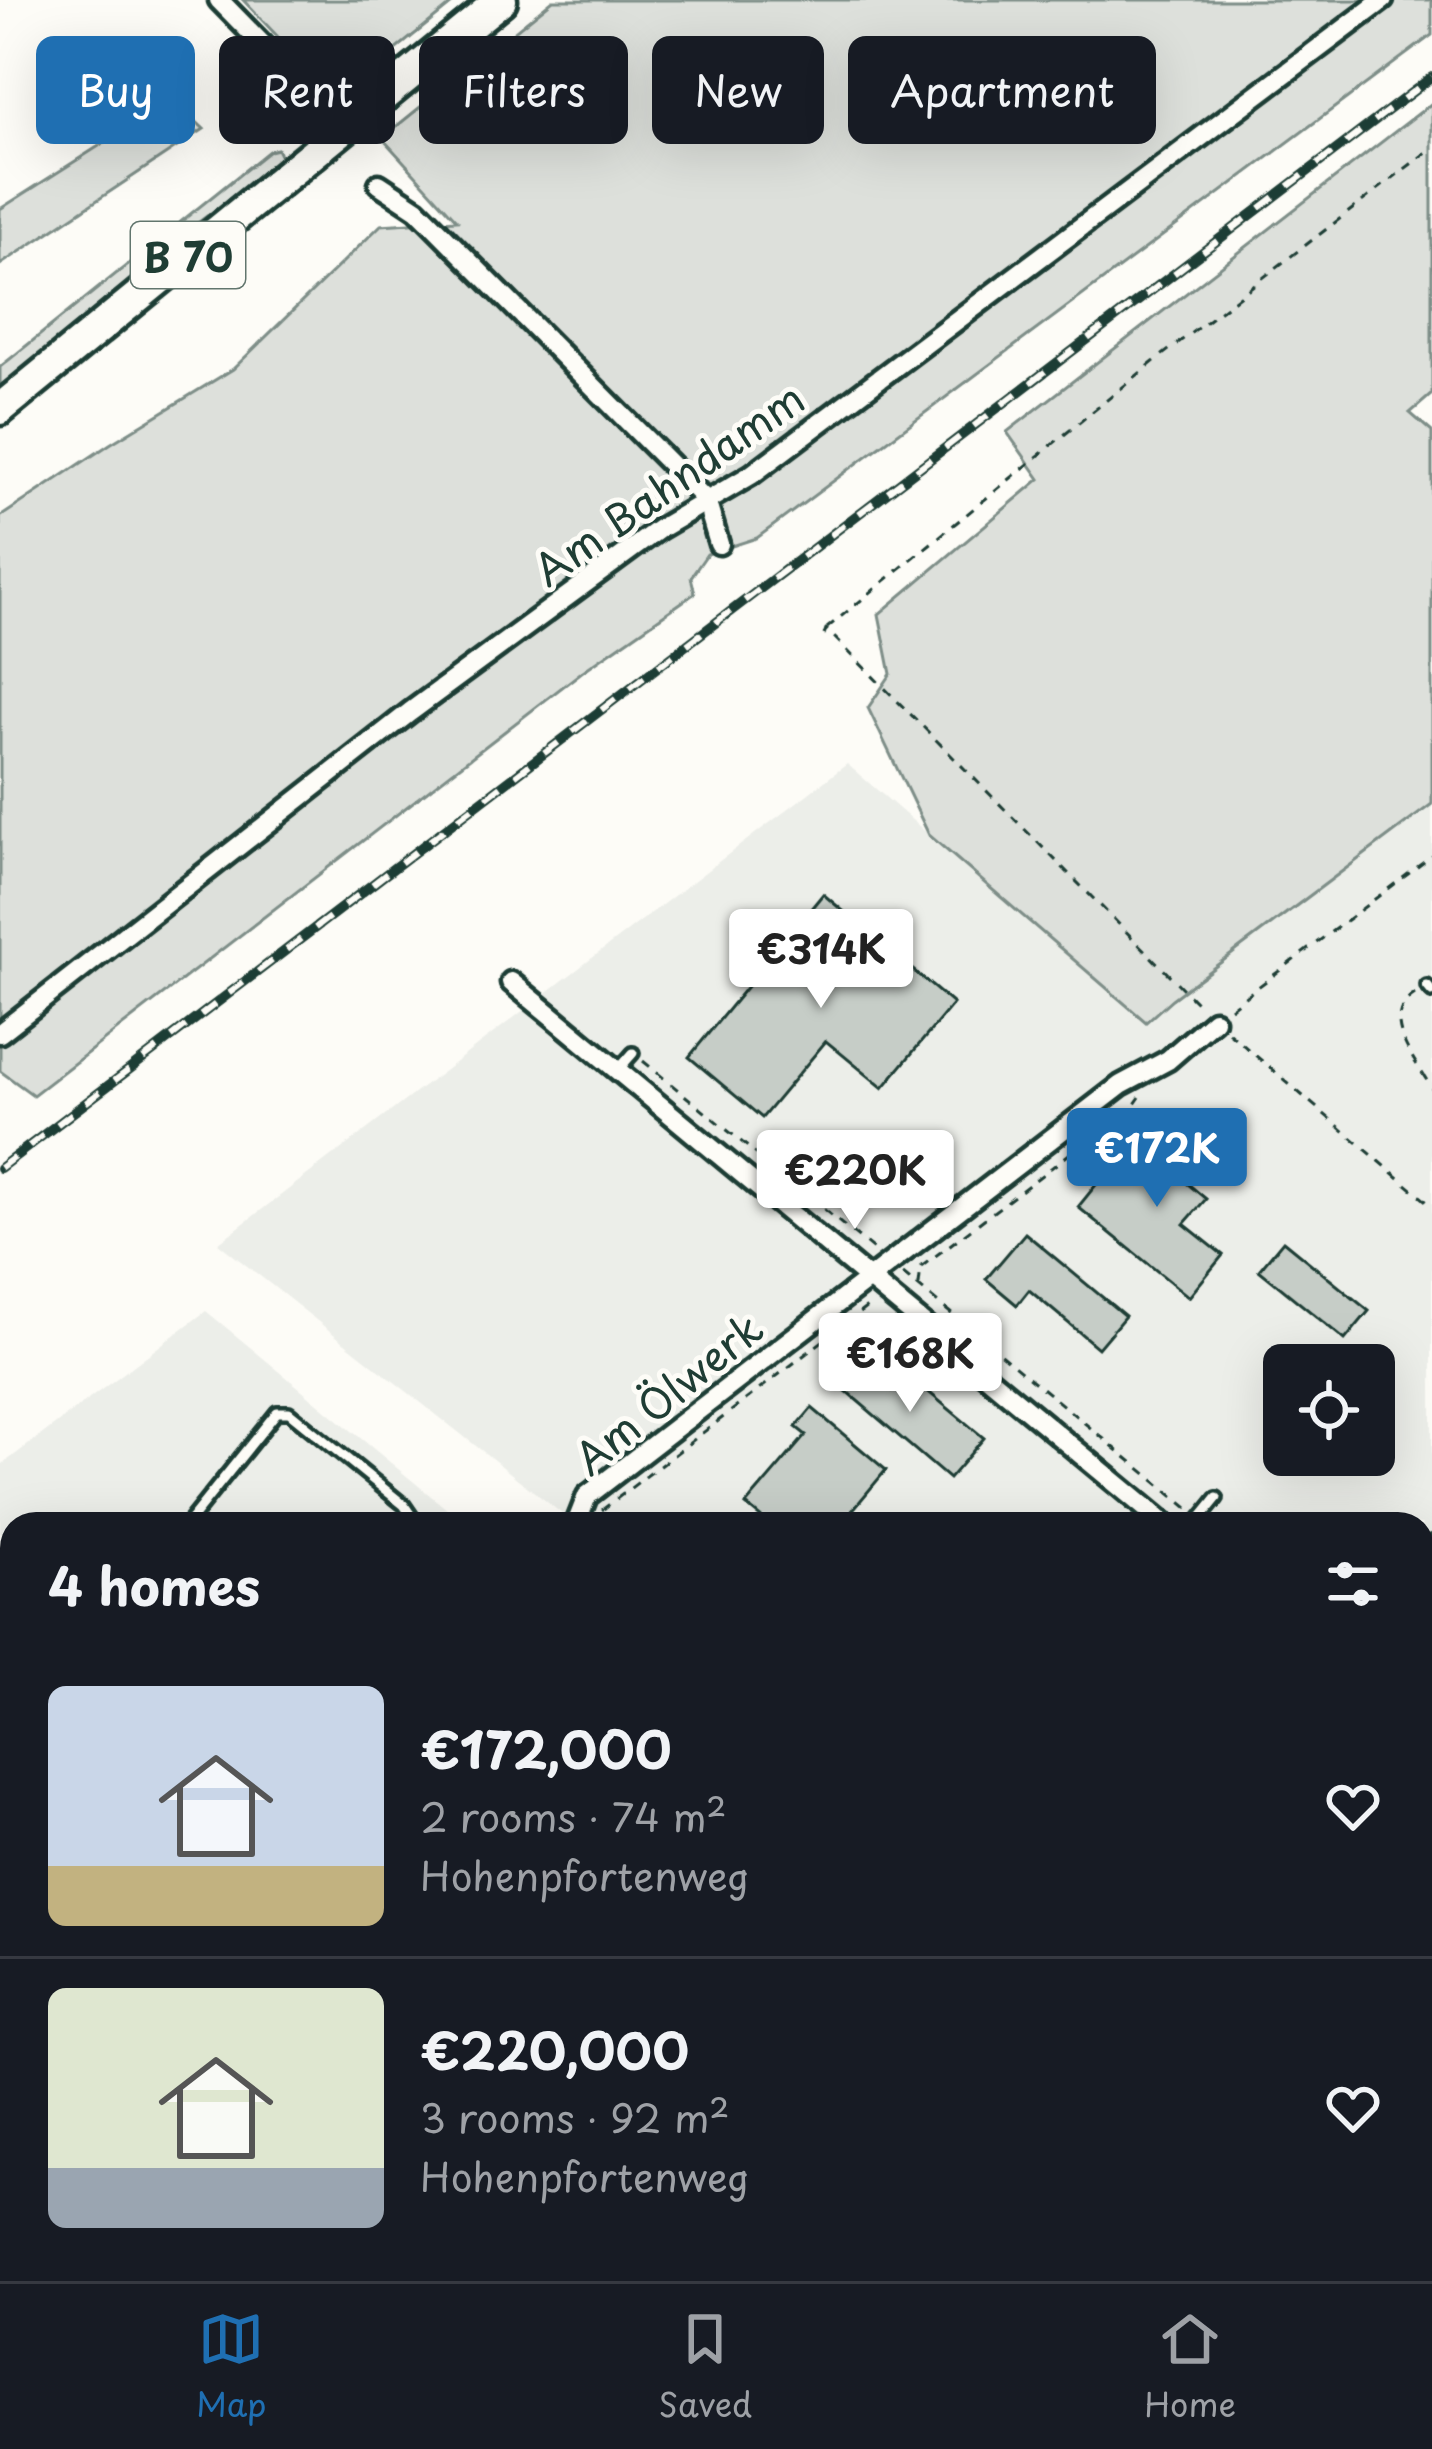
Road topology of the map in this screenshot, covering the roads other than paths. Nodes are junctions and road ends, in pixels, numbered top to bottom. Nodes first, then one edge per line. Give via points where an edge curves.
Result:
1 (219, 0) edge
2 (501, 0) edge
3 (1384, 0) edge
4 (254, 36) edge
5 (379, 184) dead end
6 (0, 409) edge
7 (706, 500) junction
8 (719, 544) dead end
9 (511, 982) dead end
10 (1214, 1020) road end
11 (0, 1033) edge
12 (633, 1053) road end
13 (618, 1070) junction
14 (869, 1279) junction
15 (1216, 1498) dead end
16 (197, 1512) edge
17 (409, 1512) edge
18 (581, 1512) edge
19 (1151, 1512) edge
20 (1205, 1512) edge

1 - 4 street
2 - 6 main road, B 70
3 - 7 street, Am Bahndamm via 751,475
5 - 7 street via 418,209
7 - 8 street
7 - 11 street, Am Bahndamm via 410,712
9 - 13 street
10 - 14 street, Am Ölwerk
12 - 13 lane
13 - 14 street
14 - 18 street, Am Ölwerk via 587,1496
14 - 19 street
15 - 20 lane
16 - 17 lane via 277,1412 289,1412

